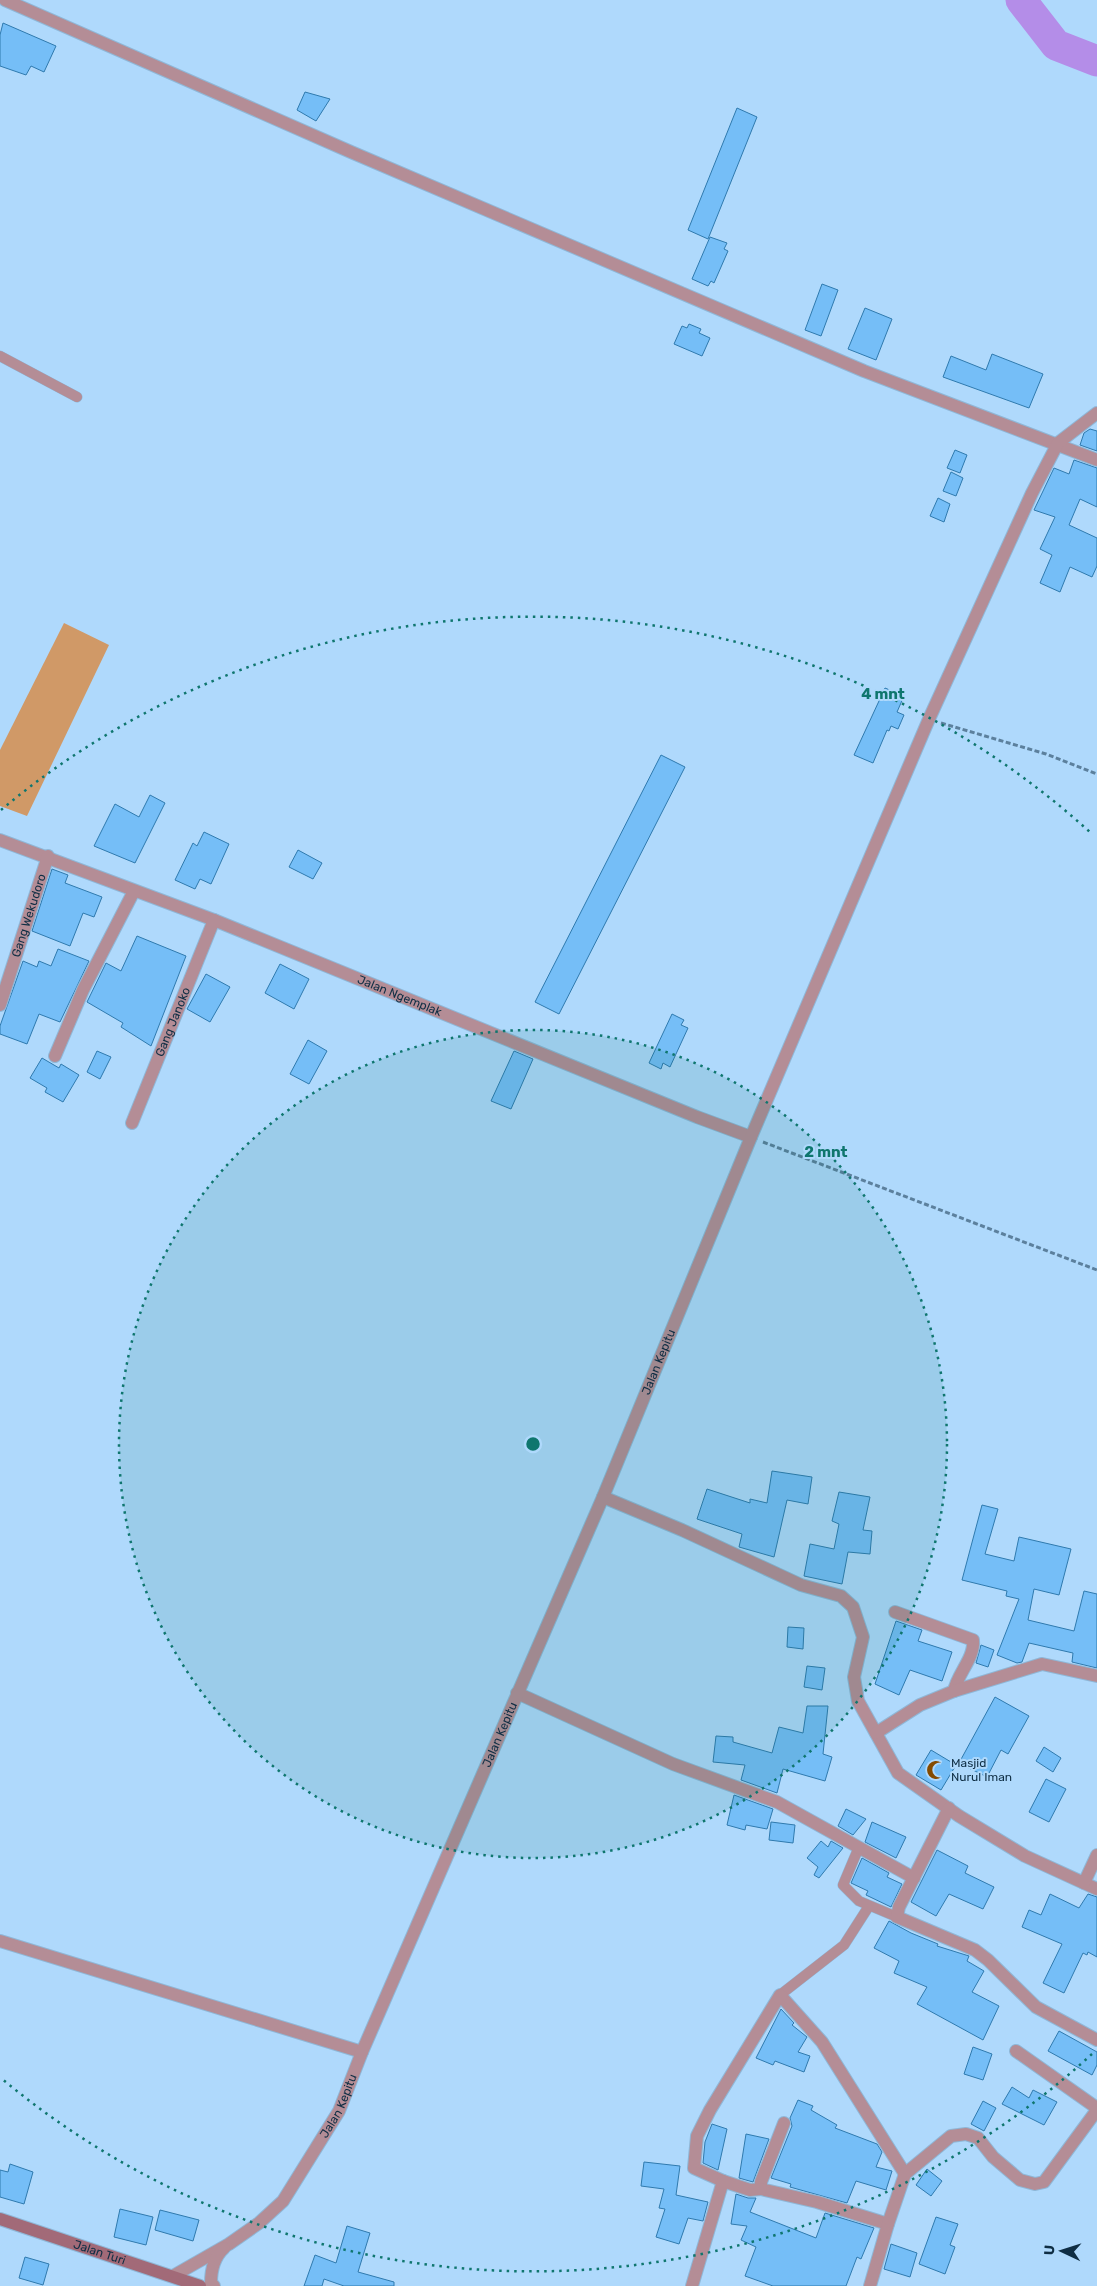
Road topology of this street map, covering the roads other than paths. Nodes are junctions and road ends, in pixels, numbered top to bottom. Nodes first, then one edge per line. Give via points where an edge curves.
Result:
1 (5, 0) edge
2 (0, 356) edge
3 (77, 397) dead end
4 (1097, 413) edge
5 (1058, 443) junction
6 (1097, 460) edge
7 (0, 840) edge
8 (48, 856) junction
9 (134, 891) junction
10 (214, 920) junction
11 (0, 1005) edge
12 (54, 1056) dead end
13 (132, 1123) dead end
14 (751, 1137) junction
15 (602, 1497) junction
16 (895, 1612) dead end
17 (1097, 1676) edge
18 (954, 1691) junction
19 (517, 1693) junction
20 (876, 1733) junction
21 (948, 1808) junction
22 (859, 1847) junction
23 (1097, 1855) edge
24 (914, 1878) junction
25 (1084, 1883) junction
26 (1097, 1889) edge
27 (868, 1906) junction
28 (897, 1917) junction
29 (0, 1941) edge
30 (780, 1995) junction
31 (1097, 2040) edge
32 (1016, 2051) dead end
33 (362, 2052) junction
34 (1097, 2109) edge
35 (784, 2123) dead end
36 (906, 2174) junction
37 (723, 2181) junction
38 (761, 2189) junction
39 (0, 2219) edge
40 (888, 2224) junction
41 (229, 2244) junction
42 (173, 2276) junction
43 (200, 2286) edge
44 (214, 2286) edge
45 (692, 2286) edge
46 (870, 2286) edge

1 - 5 street via 846,363
2 - 3 lane
4 - 5 street
5 - 6 street
5 - 14 street, Jalan Kepitu via 929,719
7 - 8 street, Jalan Ngemplak
8 - 9 street, Jalan Ngemplak
8 - 11 street, Gang Wekudoro
9 - 10 street, Jalan Ngemplak
9 - 12 street via 83,990
10 - 13 street, Gang Janoko
10 - 14 street, Jalan Ngemplak via 697,1118
14 - 15 street, Jalan Kepitu
15 - 19 street, Jalan Kepitu
15 - 20 street via 801,1585 842,1596 853,1607 863,1637 854,1677 858,1701
16 - 18 street via 973,1640
17 - 18 street via 1042,1664
18 - 20 street via 920,1705
19 - 22 street via 673,1764 777,1802
19 - 33 street, Jalan Kepitu
20 - 21 street via 898,1773
21 - 24 street
21 - 25 street via 1026,1856
22 - 24 street
22 - 27 lane via 843,1885
23 - 25 street
24 - 28 street
25 - 26 street
27 - 28 lane
27 - 30 lane via 844,1945
28 - 31 street via 975,1950 1036,2007
29 - 33 street
30 - 36 street via 822,2042
30 - 37 street via 697,2136 694,2168
32 - 34 street
33 - 41 street, Jalan Kepitu via 339,2110 282,2201 259,2223
34 - 36 street via 1044,2182 1035,2184 1020,2180 978,2138 966,2134 951,2136
35 - 38 street
36 - 40 street
37 - 38 street via 750,2190
37 - 45 street
38 - 40 street
39 - 42 main road, Jalan Turi
40 - 46 street
41 - 42 street, Jalan Kepitu
41 - 44 street via 220,2251 211,2272
42 - 43 main road, Jalan Turi

